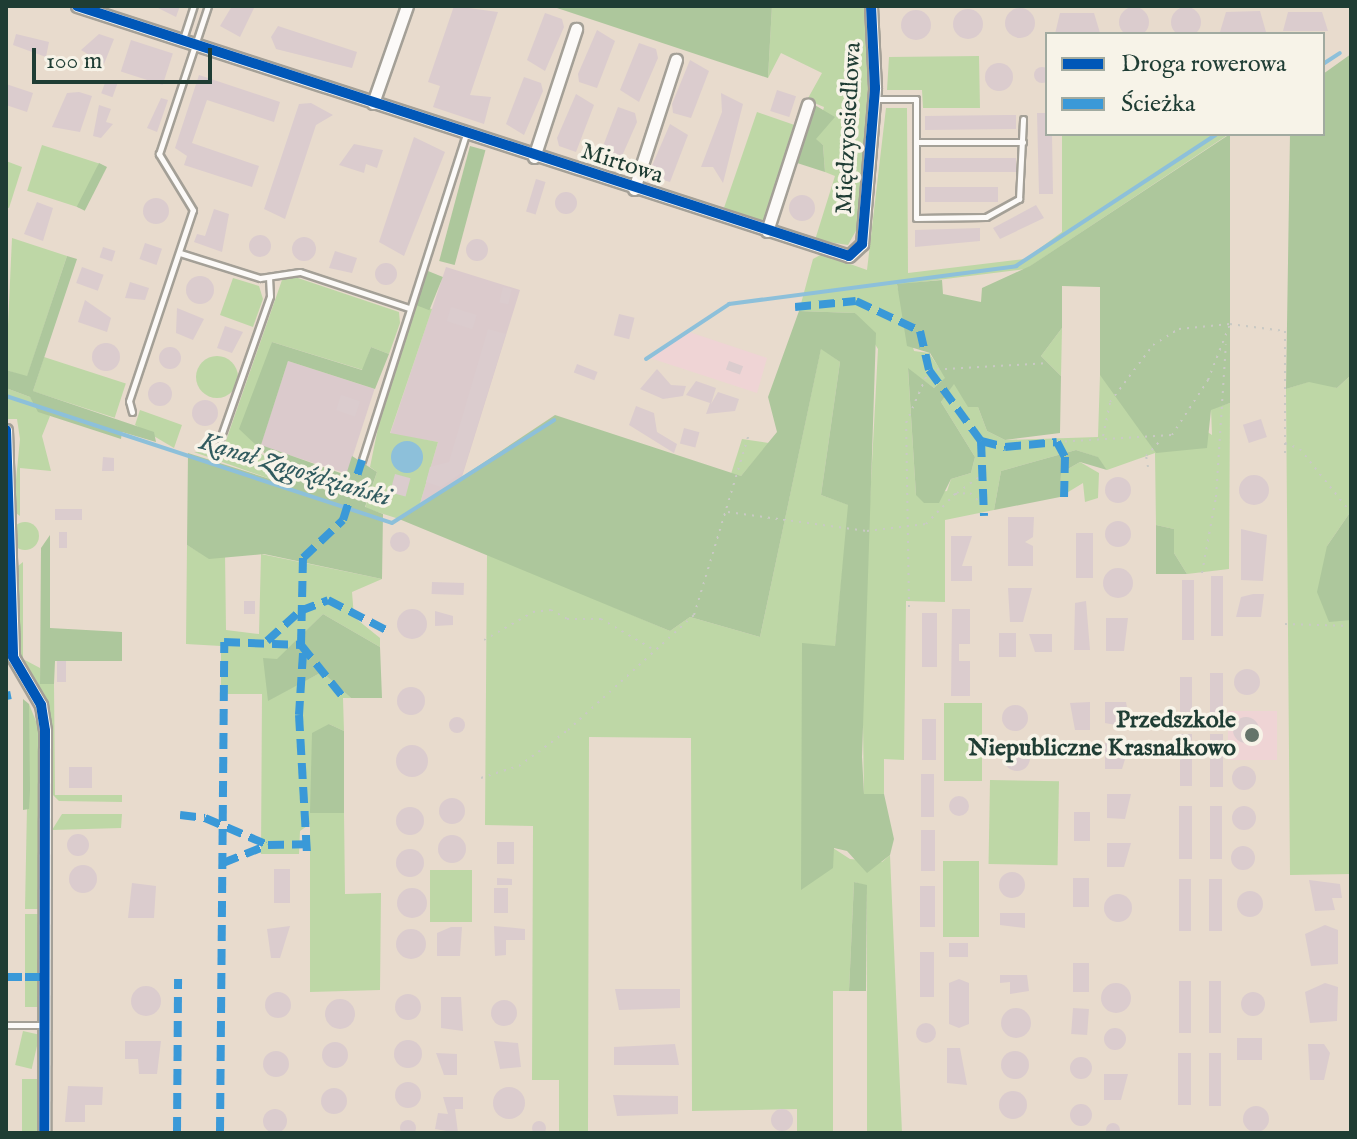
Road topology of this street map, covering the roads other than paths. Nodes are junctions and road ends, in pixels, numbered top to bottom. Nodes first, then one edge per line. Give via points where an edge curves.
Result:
1 (77, 6) edge
2 (194, 6) edge
3 (208, 6) edge
4 (407, 6) edge
5 (871, 6) edge
6 (576, 29) dead end
7 (189, 42) junction
8 (676, 60) dead end
9 (875, 99) junction
10 (373, 103) junction
11 (808, 104) dead end
12 (1023, 119) dead end
13 (466, 135) junction
14 (916, 142) junction
15 (1023, 142) junction
16 (534, 157) junction
17 (634, 189) junction
18 (767, 231) junction
19 (859, 251) joint
20 (180, 253) junction
21 (269, 277) junction
22 (409, 308) junction
23 (132, 412) dead end
24 (6, 430) edge
25 (220, 439) dead end
26 (362, 460) dead end
27 (6, 1025) edge
28 (45, 1025) junction
29 (44, 1133) edge

1 - 7 street, Mirtowa
2 - 7 lane
3 - 7 lane
4 - 10 street
5 - 9 street, Międzyosiedlowa
6 - 16 street
7 - 10 street, Mirtowa
7 - 20 lane via 159,154 192,199
8 - 17 street
9 - 14 lane via 916,99
9 - 19 street, Międzyosiedlowa
10 - 13 street, Mirtowa
11 - 18 street
12 - 15 lane
13 - 16 street, Mirtowa
13 - 22 lane
14 - 15 lane
14 - 15 lane via 916,218 986,217 1019,199
16 - 17 street, Mirtowa
17 - 18 street, Mirtowa
18 - 19 street, Mirtowa via 849,256
20 - 21 lane
20 - 23 lane via 129,401
21 - 22 lane via 300,272
21 - 25 lane via 270,296
22 - 26 lane
24 - 28 street via 13,657 41,705 45,731
27 - 28 lane
28 - 29 street

